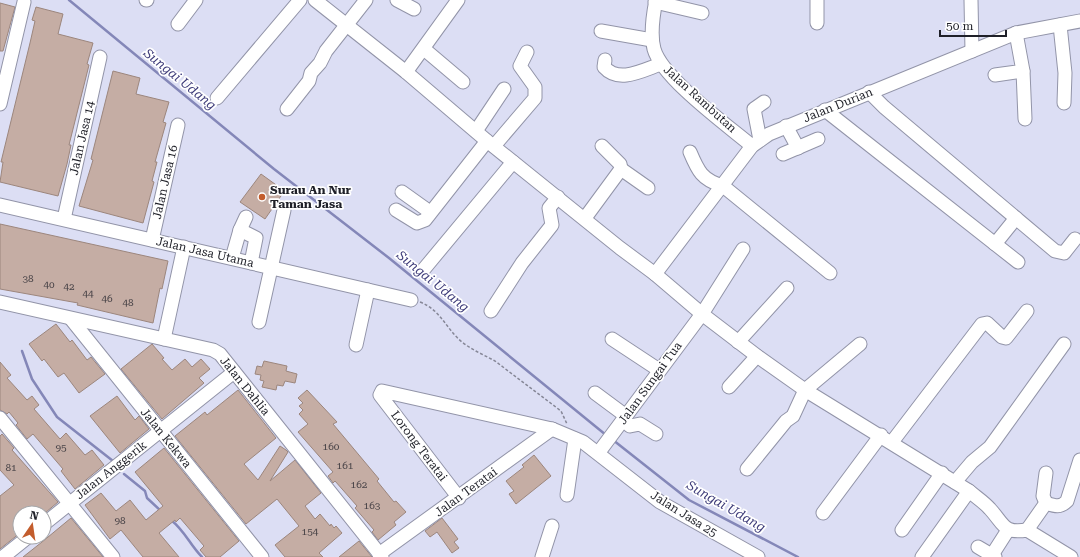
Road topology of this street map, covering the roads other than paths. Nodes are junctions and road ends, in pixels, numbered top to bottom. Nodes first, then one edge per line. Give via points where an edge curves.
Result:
1 (196, 0) edge
2 (300, 0) edge
3 (315, 0) edge
4 (366, 0) edge
5 (397, 0) edge
6 (458, 0) edge
7 (817, 0) edge
8 (971, 0) edge
9 (656, 1) edge
10 (24, 2) dead end
11 (677, 3) edge
12 (414, 9) dead end
13 (702, 13) dead end
14 (1080, 21) edge
15 (817, 23) dead end
16 (178, 24) dead end
17 (347, 25) junction
18 (1060, 25) junction
19 (601, 31) dead end
20 (1016, 33) junction
21 (652, 40) junction
22 (424, 49) junction
23 (972, 51) junction
24 (527, 52) dead end
25 (100, 57) dead end
26 (605, 60) dead end
27 (661, 64) junction
28 (1023, 71) junction
29 (406, 72) junction
30 (995, 75) dead end
31 (3, 76) edge
32 (463, 82) dead end
33 (504, 89) dead end
34 (869, 92) junction
35 (1, 98) edge
36 (217, 98) dead end
37 (764, 102) dead end
38 (1064, 103) dead end
39 (287, 109) dead end
40 (825, 110) junction
41 (1025, 119) dead end
42 (178, 125) dead end
43 (786, 126) junction
44 (476, 131) junction
45 (818, 139) dead end
46 (756, 143) junction
47 (490, 144) junction
48 (602, 146) dead end
49 (798, 148) junction
50 (690, 152) dead end
51 (783, 154) dead end
52 (513, 162) junction
53 (621, 169) junction
54 (723, 186) junction
55 (648, 188) dead end
56 (402, 192) dead end
57 (558, 197) junction
58 (0, 205) edge
59 (284, 210) dead end
60 (396, 210) dead end
61 (430, 212) junction
62 (246, 217) dead end
63 (585, 218) junction
64 (1016, 218) junction
65 (64, 219) junction
66 (240, 230) junction
67 (1075, 239) dead end
68 (152, 240) junction
69 (995, 244) junction
70 (184, 247) junction
71 (744, 249) dead end
72 (232, 258) junction
73 (1018, 262) dead end
74 (251, 263) junction
75 (270, 267) junction
76 (424, 268) dead end
77 (830, 273) dead end
78 (655, 274) junction
79 (787, 288) dead end
80 (368, 290) junction
81 (411, 300) road end
82 (0, 302) edge
83 (491, 311) dead end
84 (1027, 311) dead end
85 (702, 314) junction
86 (71, 319) junction
87 (259, 322) dead end
88 (164, 339) junction
89 (612, 339) dead end
90 (738, 342) junction
91 (860, 344) dead end
92 (1064, 344) dead end
93 (356, 345) dead end
94 (757, 356) junction
95 (659, 370) junction
96 (234, 372) junction
97 (729, 387) dead end
98 (805, 390) junction
99 (596, 393) dead end
100 (380, 395) joint
101 (0, 418) edge
102 (622, 421) junction
103 (552, 429) junction
104 (160, 431) junction
105 (656, 434) dead end
106 (575, 439) junction
107 (886, 439) junction
108 (602, 448) junction
109 (1080, 460) edge
110 (747, 470) dead end
111 (942, 473) junction
112 (1046, 473) dead end
113 (955, 482) junction
114 (969, 491) junction
115 (567, 495) dead end
116 (459, 498) junction
117 (69, 503) junction
118 (1046, 503) junction
119 (823, 513) dead end
120 (52, 517) edge
121 (552, 526) dead end
122 (902, 530) dead end
123 (1008, 530) junction
124 (1027, 530) junction
125 (18, 545) edge
126 (978, 547) dead end
127 (381, 555) edge
128 (994, 556) edge
129 (3, 557) edge
130 (112, 557) edge
131 (262, 557) edge
132 (542, 557) edge
133 (758, 557) edge
134 (922, 557) edge
135 (1071, 557) edge

1 - 16 street
2 - 36 street
3 - 17 street
4 - 17 street
5 - 12 street
6 - 22 street
7 - 15 street
8 - 23 street
9 - 11 street
9 - 21 street, Jalan Rambutan
10 - 31 street
11 - 13 street
14 - 18 street, Jalan Durian
17 - 29 street
17 - 39 street via 326,50 320,63 311,73 309,81
18 - 20 street, Jalan Durian
18 - 38 street via 1065,73
19 - 21 street
20 - 23 street, Jalan Durian
20 - 28 street
21 - 27 street, Jalan Rambutan
22 - 29 street
22 - 32 street
23 - 34 street, Jalan Durian
24 - 47 street via 520,66 535,87 535,98
25 - 65 street, Jalan Jasa 14
26 - 27 street via 604,67 609,73 617,76 625,76
27 - 46 street, Jalan Rambutan via 675,80
28 - 30 street
28 - 41 street
29 - 44 street
31 - 35 street
33 - 44 street
34 - 40 street, Jalan Durian
34 - 64 street
37 - 46 street via 754,109
40 - 43 street, Jalan Durian
40 - 69 street
42 - 68 street, Jalan Jasa 16
43 - 46 street, Jalan Durian
43 - 49 street
44 - 47 street
45 - 49 street
46 - 54 street, Jalan Durian
47 - 52 street
47 - 61 street
48 - 53 street via 620,164
49 - 51 street
50 - 54 street via 698,170 709,182
52 - 57 street
52 - 76 street
53 - 55 street
53 - 63 street
54 - 77 street
54 - 78 street, Jalan Durian
56 - 61 street
57 - 63 street
57 - 83 street via 549,208 552,225 522,263
58 - 65 street, Jalan Jasa Utama
59 - 75 street
60 - 61 street via 417,223 425,220
62 - 66 street
63 - 78 street
64 - 67 street via 1058,252 1064,253
64 - 69 street
65 - 68 street, Jalan Jasa Utama
66 - 72 street
66 - 74 street via 256,238
68 - 70 street, Jalan Jasa Utama
69 - 73 street
70 - 72 street, Jalan Jasa Utama
70 - 88 street
71 - 85 street, Jalan Sungai Tua
72 - 74 street, Jalan Jasa Utama
74 - 75 street, Jalan Jasa Utama
75 - 80 street, Jalan Jasa Utama
75 - 87 street
78 - 85 street
79 - 90 street
80 - 81 street, Jalan Jasa Utama
80 - 93 street
82 - 86 street, Jalan Dahlia
84 - 107 street via 1006,338 987,323 982,324
85 - 90 street
85 - 95 street, Jalan Sungai Tua
86 - 88 street, Jalan Dahlia
86 - 104 street, Jalan Kekwa
88 - 96 street, Jalan Dahlia via 213,350 226,360
89 - 95 street
90 - 94 street
91 - 98 street
92 - 113 street via 990,447 972,462
94 - 97 street
94 - 98 street
95 - 102 street, Jalan Sungai Tua
96 - 104 street, Jalan Anggerik
96 - 127 street, Jalan Dahlia
98 - 107 street
98 - 110 street via 793,416 786,421
99 - 102 street
100 - 103 street, Jalan Jasa 25 via 386,390
100 - 116 street, Lorong Teratai
101 - 117 street
102 - 105 street via 630,426 640,424
102 - 108 street, Jalan Sungai Tua
103 - 106 street, Jalan Jasa 25
103 - 116 street, Jalan Teratai
104 - 117 street, Jalan Anggerik
104 - 131 street, Jalan Kekwa
106 - 108 street, Jalan Jasa 25
106 - 115 street
107 - 111 street
107 - 119 street
108 - 133 street, Jalan Jasa 25 via 660,502
109 - 118 street via 1067,501 1056,507
111 - 113 street
111 - 122 street
112 - 118 street via 1043,496
113 - 114 street
114 - 123 street via 990,509
114 - 134 street
116 - 127 street, Jalan Teratai
117 - 120 street, Jalan Anggerik
117 - 130 street
118 - 124 street
121 - 132 street
123 - 124 street
123 - 128 street
124 - 135 street
125 - 129 street
126 - 128 street

